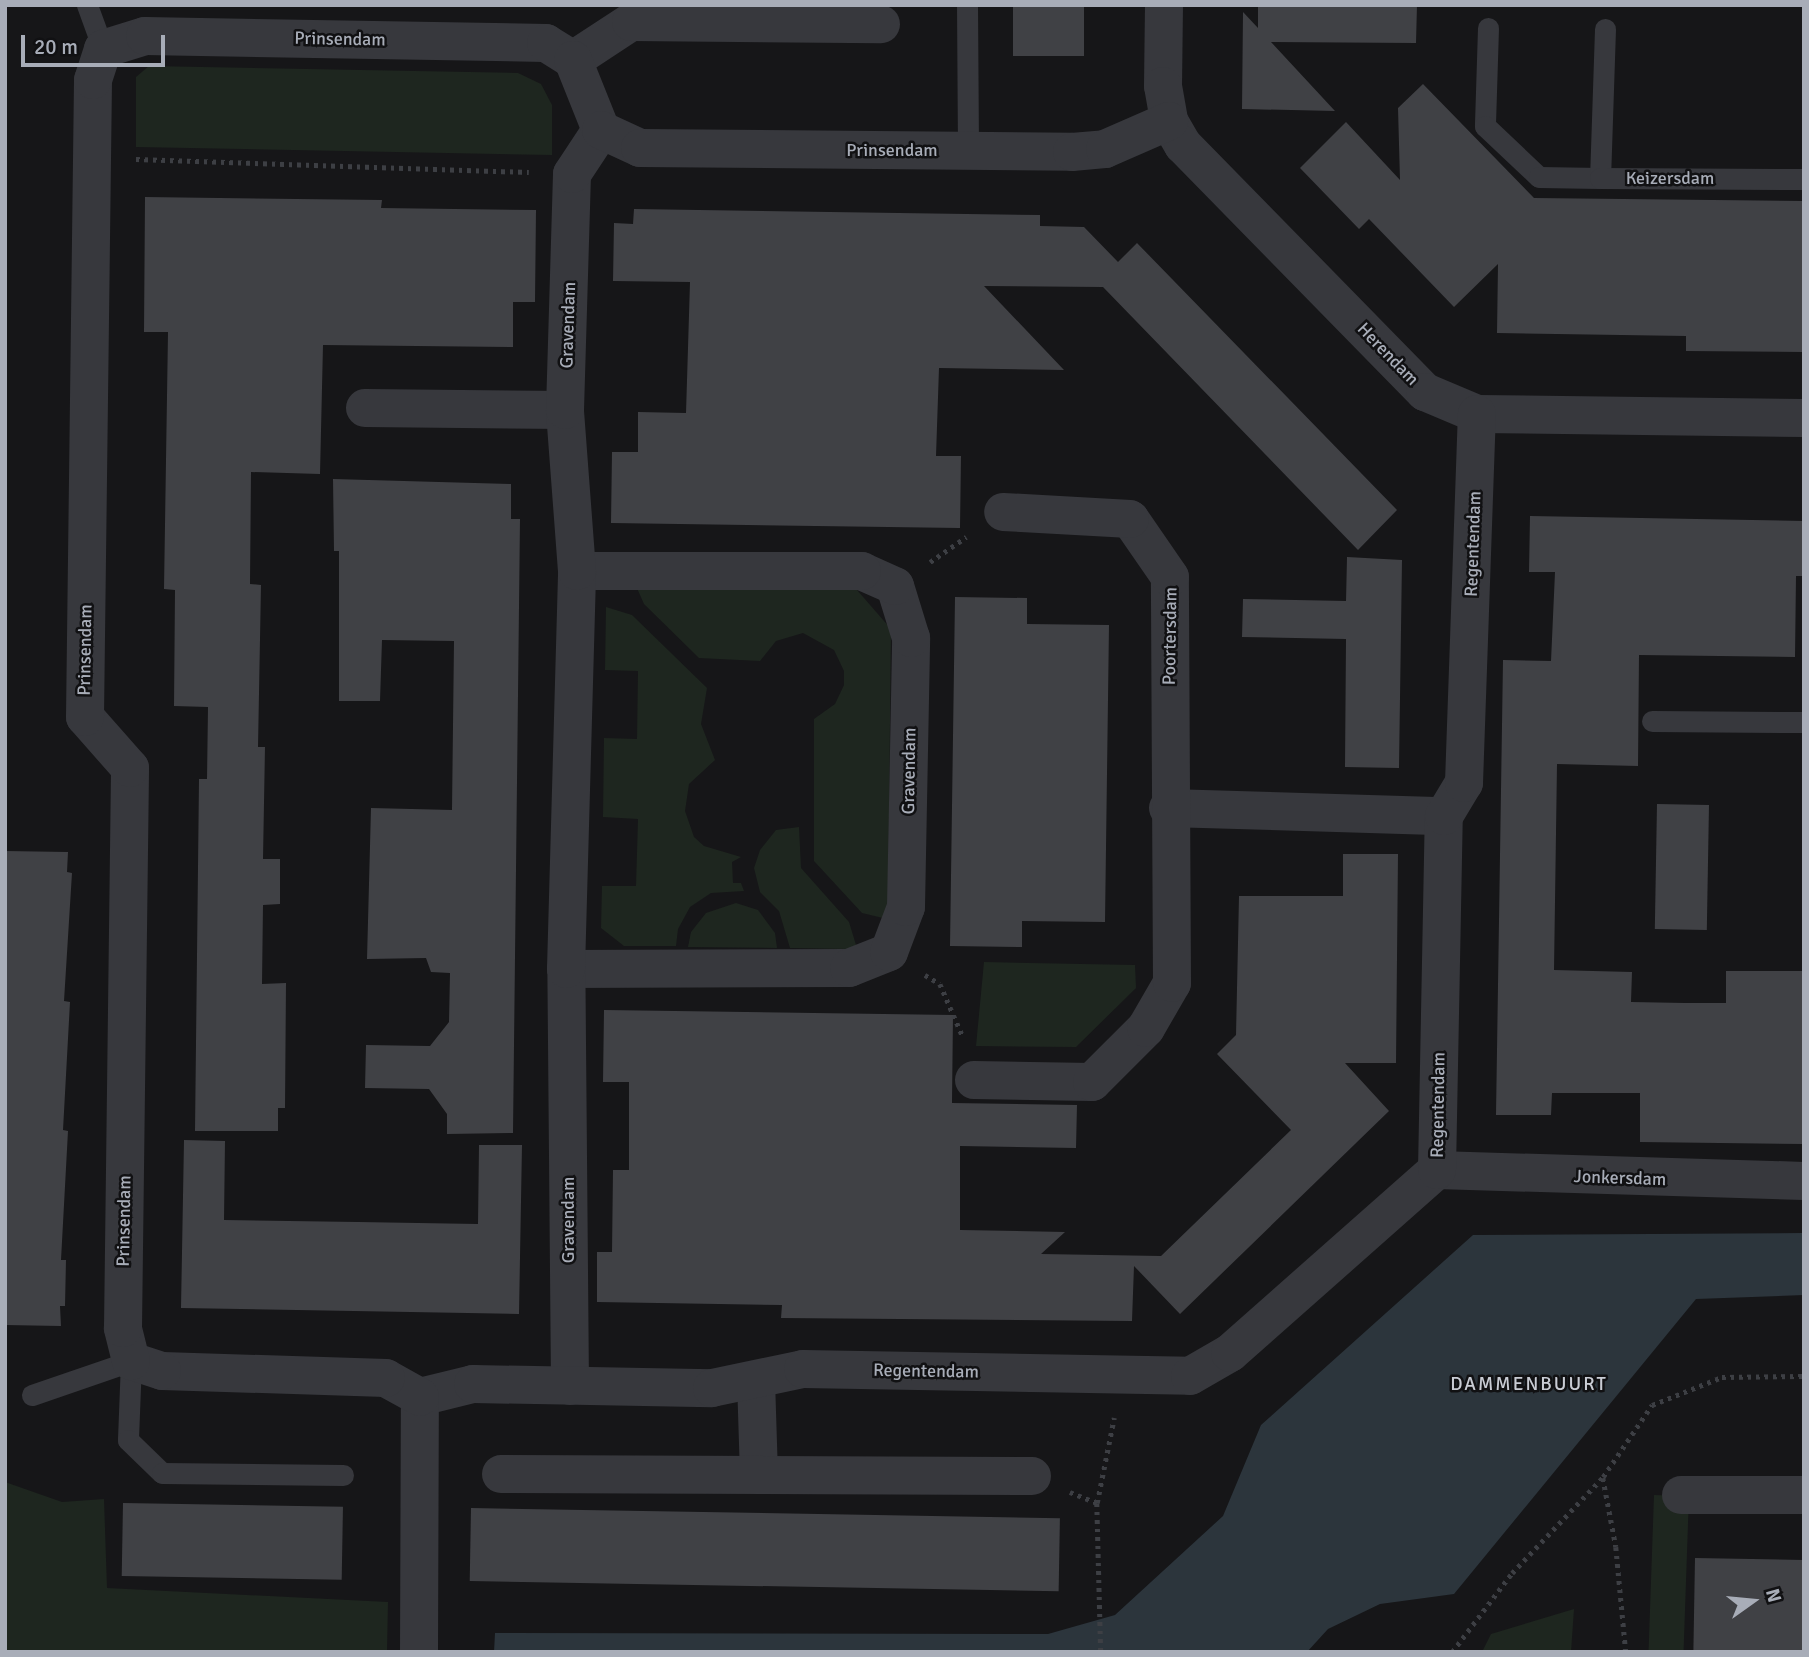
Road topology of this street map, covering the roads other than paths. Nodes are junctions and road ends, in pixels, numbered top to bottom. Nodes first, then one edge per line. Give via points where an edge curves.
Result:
1 (87, 5) edge
2 (967, 5) edge
3 (1164, 5) edge
4 (881, 24) dead end
5 (1488, 28) dead end
6 (1605, 29) dead end
7 (103, 49) junction
8 (573, 60) junction
9 (1169, 121) junction
10 (601, 130) junction
11 (968, 150) junction
12 (1600, 178) junction
13 (1804, 179) edge
14 (365, 408) dead end
15 (565, 410) junction
16 (1477, 414) junction
17 (1804, 418) edge
18 (1003, 512) road end
19 (577, 571) junction
20 (1652, 721) dead end
21 (1804, 722) edge
22 (1168, 808) junction
23 (1444, 816) junction
24 (566, 969) junction
25 (974, 1080) road end
26 (1437, 1170) junction
27 (1804, 1181) edge
28 (131, 1361) junction
29 (755, 1380) junction
30 (570, 1386) junction
31 (32, 1395) dead end
32 (419, 1396) junction
33 (343, 1475) dead end
34 (501, 1475) dead end
35 (759, 1475) junction
36 (1032, 1476) road end
37 (1681, 1494) dead end
38 (1804, 1496) edge
39 (419, 1652) edge

1 - 7 lane
2 - 11 lane
3 - 9 street, Herendam via 1163,86
4 - 8 street via 631,22
5 - 12 lane via 1485,126 1539,177
6 - 12 lane, Keizersdam
7 - 8 street, Prinsendam via 145,36 546,43
7 - 28 street, Prinsendam via 93,80 85,717 130,768 122,1328
8 - 10 street
9 - 11 street, Prinsendam via 1105,149
9 - 16 street, Herendam via 1184,145 1425,392
10 - 11 street, Prinsendam via 640,148
10 - 15 street, Gravendam via 572,174
12 - 13 lane, Keizersdam
14 - 15 street
15 - 19 street, Gravendam
16 - 17 street, Herendam
16 - 23 street, Regentendam via 1464,783
18 - 22 street, Poortersdam via 1130,519 1170,578
19 - 24 street, Gravendam
19 - 24 street, Gravendam via 862,571 895,586 911,638 906,907 889,952 849,968
20 - 21 lane
22 - 23 street
22 - 25 street, Poortersdam via 1172,983 1146,1028 1092,1082
23 - 26 street, Regentendam
24 - 30 street, Gravendam
26 - 27 street, Jonkersdam
26 - 29 street, Regentendam via 1230,1353 1190,1376 803,1369
28 - 31 lane
28 - 32 street via 162,1371 386,1378
28 - 33 lane, Prinsendam via 128,1440 162,1473
29 - 30 street, Regentendam via 712,1388
29 - 35 street
30 - 32 street, Regentendam via 473,1384
32 - 39 street
34 - 35 street
35 - 36 street
37 - 38 street

